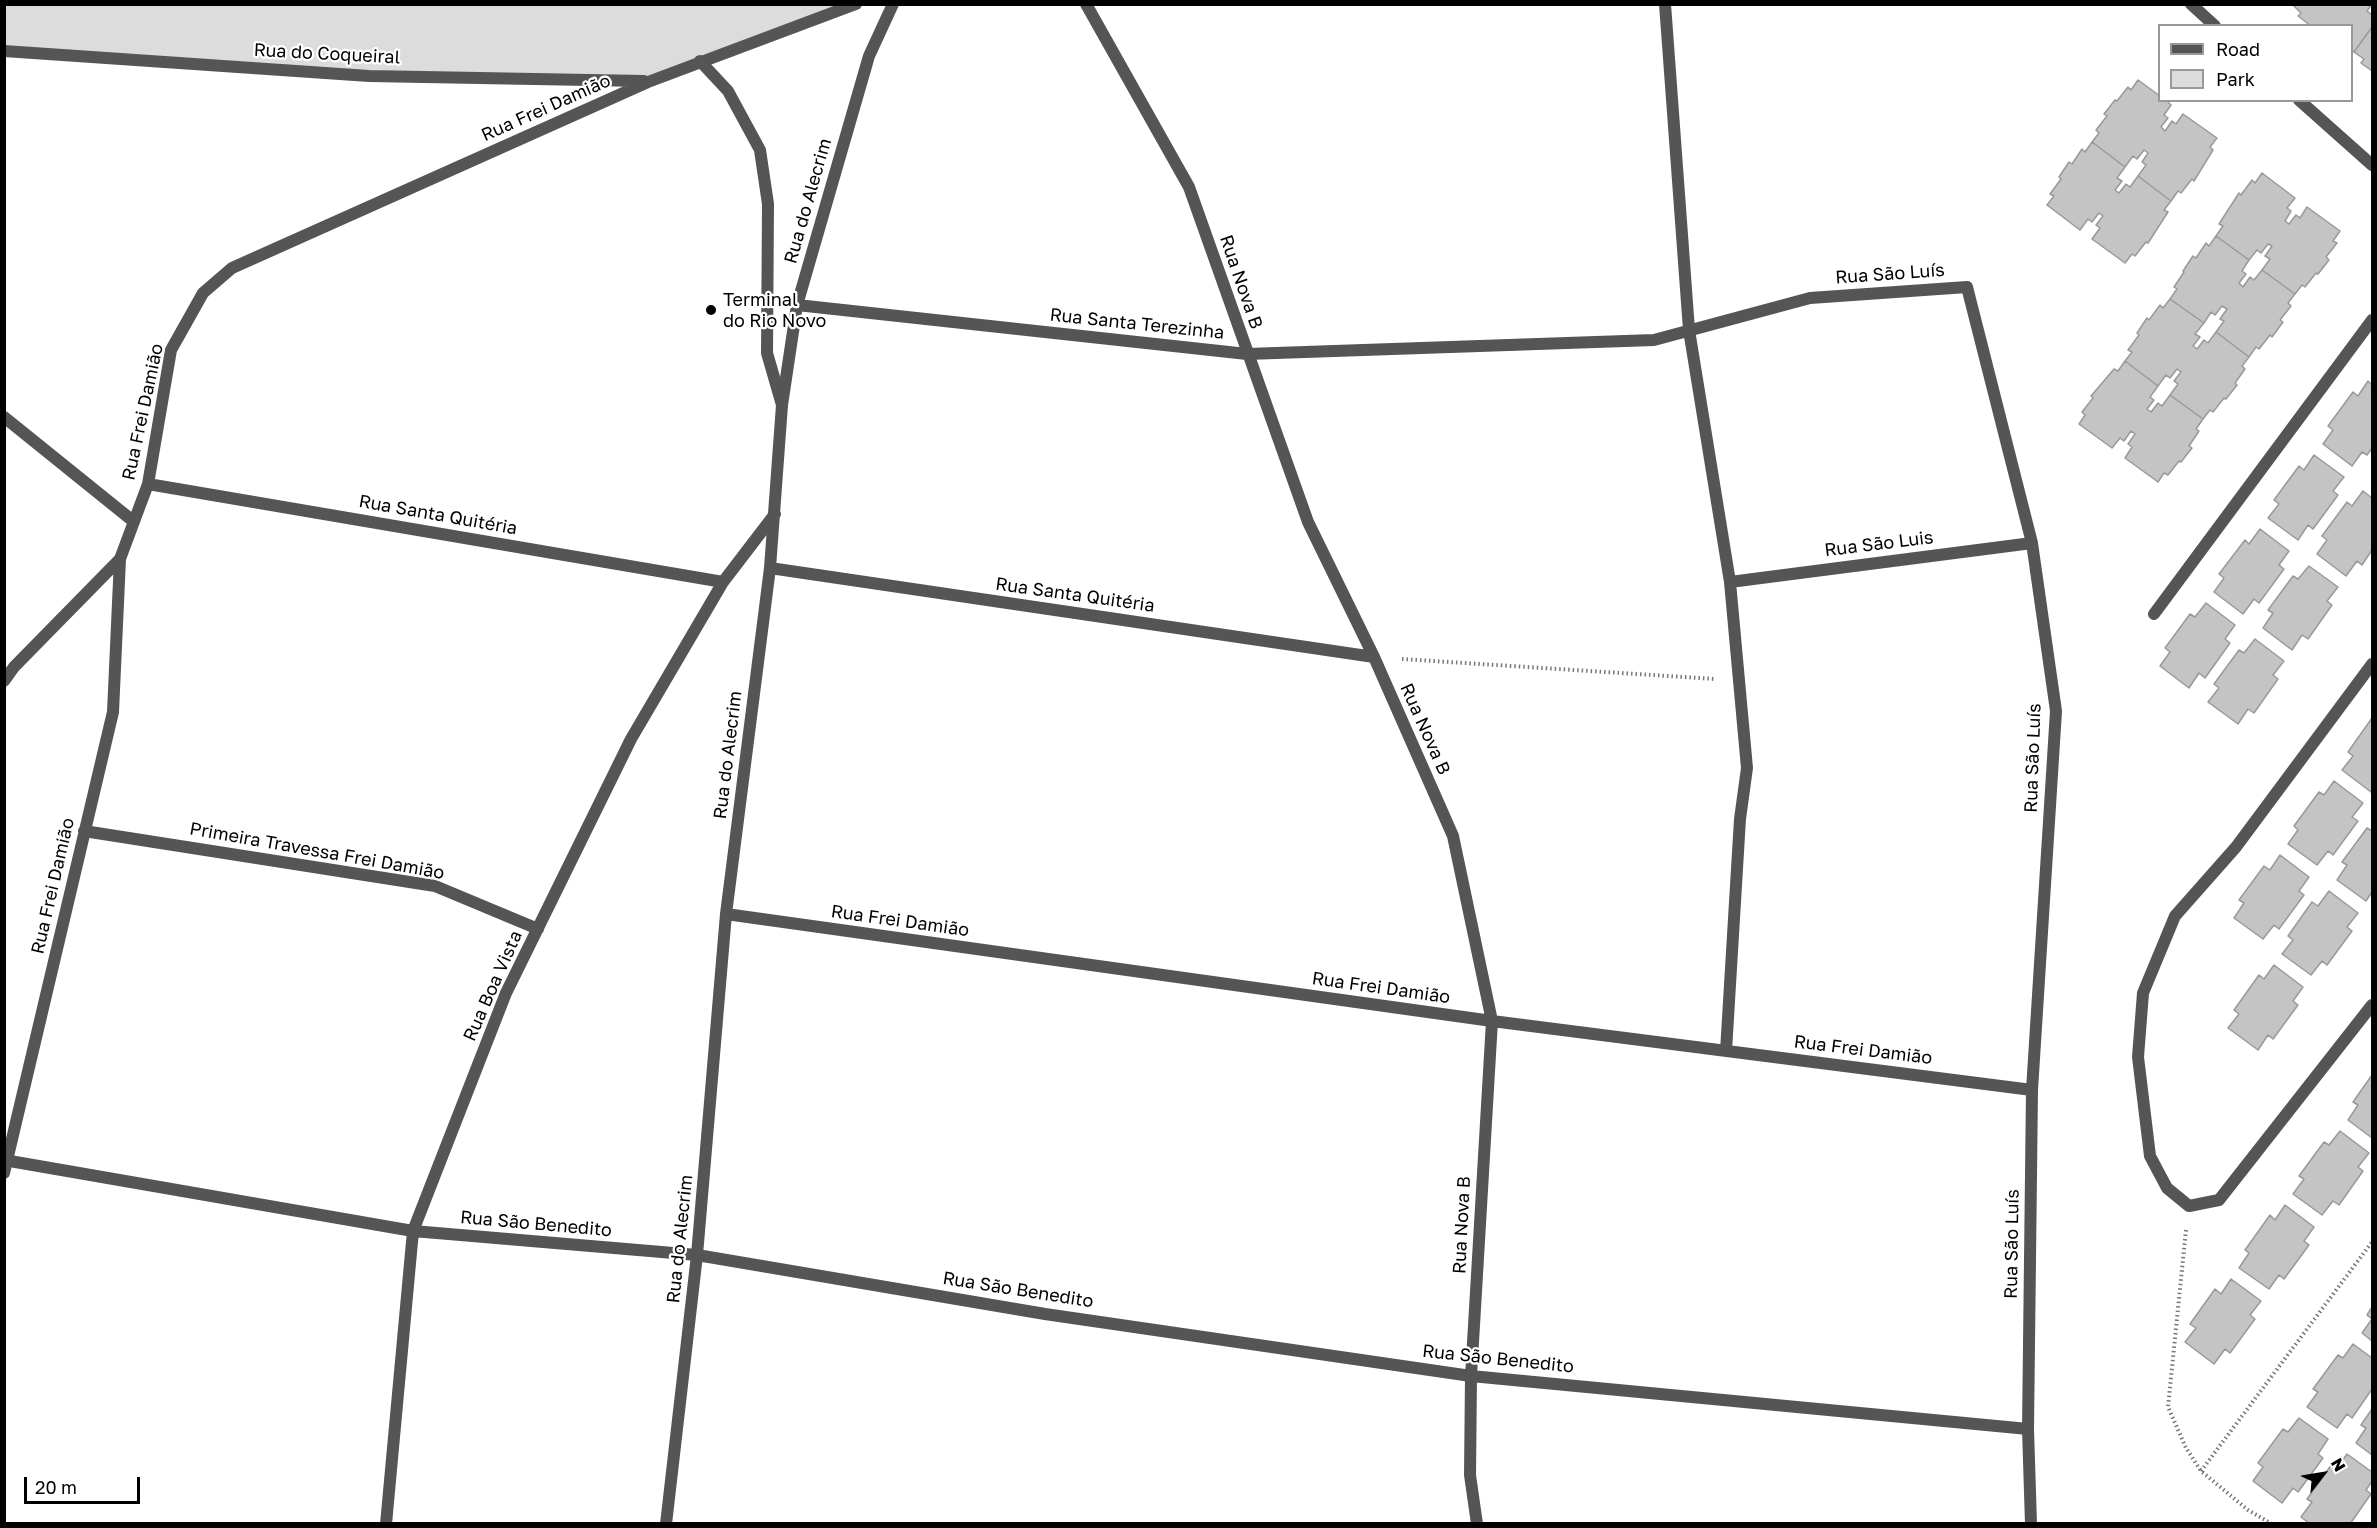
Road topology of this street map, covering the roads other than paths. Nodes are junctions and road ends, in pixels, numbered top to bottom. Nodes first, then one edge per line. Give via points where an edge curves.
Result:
1 (856, 4) edge
2 (893, 4) edge
3 (1086, 4) edge
4 (1665, 4) edge
5 (2191, 4) edge
6 (2213, 24) edge
7 (4, 51) edge
8 (700, 61) junction
9 (648, 82) junction
10 (2301, 102) edge
11 (2373, 165) edge
12 (797, 305) junction
13 (2373, 320) edge
14 (1689, 330) junction
15 (1247, 354) junction
16 (782, 405) junction
17 (4, 417) edge
18 (147, 484) junction
19 (776, 513) junction
20 (134, 521) junction
21 (2032, 543) junction
22 (120, 559) junction
23 (770, 568) junction
24 (723, 582) junction
25 (1730, 582) junction
26 (2154, 614) dead end
27 (1374, 657) junction
28 (2373, 664) edge
29 (4, 681) edge
30 (84, 831) junction
31 (726, 915) junction
32 (538, 929) junction
33 (2373, 1005) edge
34 (1492, 1022) junction
35 (1726, 1051) junction
36 (2032, 1090) junction
37 (5, 1164) edge
38 (413, 1231) junction
39 (698, 1255) junction
40 (1471, 1376) junction
41 (2028, 1429) junction
42 (386, 1524) edge
43 (666, 1524) edge
44 (1477, 1524) edge
45 (2031, 1524) edge

1 - 8 street, Rua Frei Damião
2 - 12 street, Rua do Alecrim via 869,56
3 - 15 street, Rua Nova B via 1189,187
4 - 14 street
5 - 6 street
7 - 9 street, Rua do Coqueiral via 369,76
8 - 9 street, Rua Frei Damião
8 - 16 street via 728,91 760,150 768,204 767,352
9 - 18 street, Rua Frei Damião via 232,268 203,293 171,350
10 - 11 street
12 - 15 street, Rua Santa Terezinha
12 - 16 street, Rua do Alecrim
13 - 26 street
14 - 15 street, Rua Santa Terezinha via 1654,340
14 - 21 street, Rua São Luís via 1810,298 1967,286
14 - 25 street
15 - 27 street, Rua Nova B via 1308,522
16 - 19 street, Rua do Alecrim
17 - 20 street
18 - 20 street, Rua Frei Damião
18 - 24 street, Rua Santa Quitéria
19 - 23 street, Rua do Alecrim
19 - 24 street, Rua Boa Vista
20 - 22 street, Rua Frei Damião
21 - 25 street, Rua São Luis
21 - 36 street, Rua São Luís via 2056,711
22 - 29 street
22 - 30 street, Rua Frei Damião via 112,712
23 - 27 street, Rua Santa Quitéria
23 - 31 street, Rua do Alecrim
24 - 32 street, Rua Boa Vista via 631,739
25 - 35 street via 1747,768 1740,819
27 - 34 street, Rua Nova B via 1453,836
28 - 33 street via 2236,847 2175,916 2143,993 2138,1057 2150,1156 2167,1188 2189,1206 2219,1200
30 - 32 street, Primeira Travessa Frei Damião via 435,886
30 - 37 street, Rua Frei Damião
31 - 34 street, Rua Frei Damião
31 - 39 street, Rua do Alecrim
32 - 38 street, Rua Boa Vista via 506,993
34 - 35 street, Rua Frei Damião
34 - 40 street, Rua Nova B
35 - 36 street, Rua Frei Damião
36 - 41 street, Rua São Luís
37 - 38 street, Rua São Benedito
38 - 39 street, Rua São Benedito
38 - 42 street, Rua Boa Vista
39 - 40 street, Rua São Benedito via 1045,1314
39 - 43 street, Rua do Alecrim
40 - 41 street, Rua São Benedito
40 - 44 street, Rua Nova B via 1470,1475
41 - 45 street, Rua São Luís

